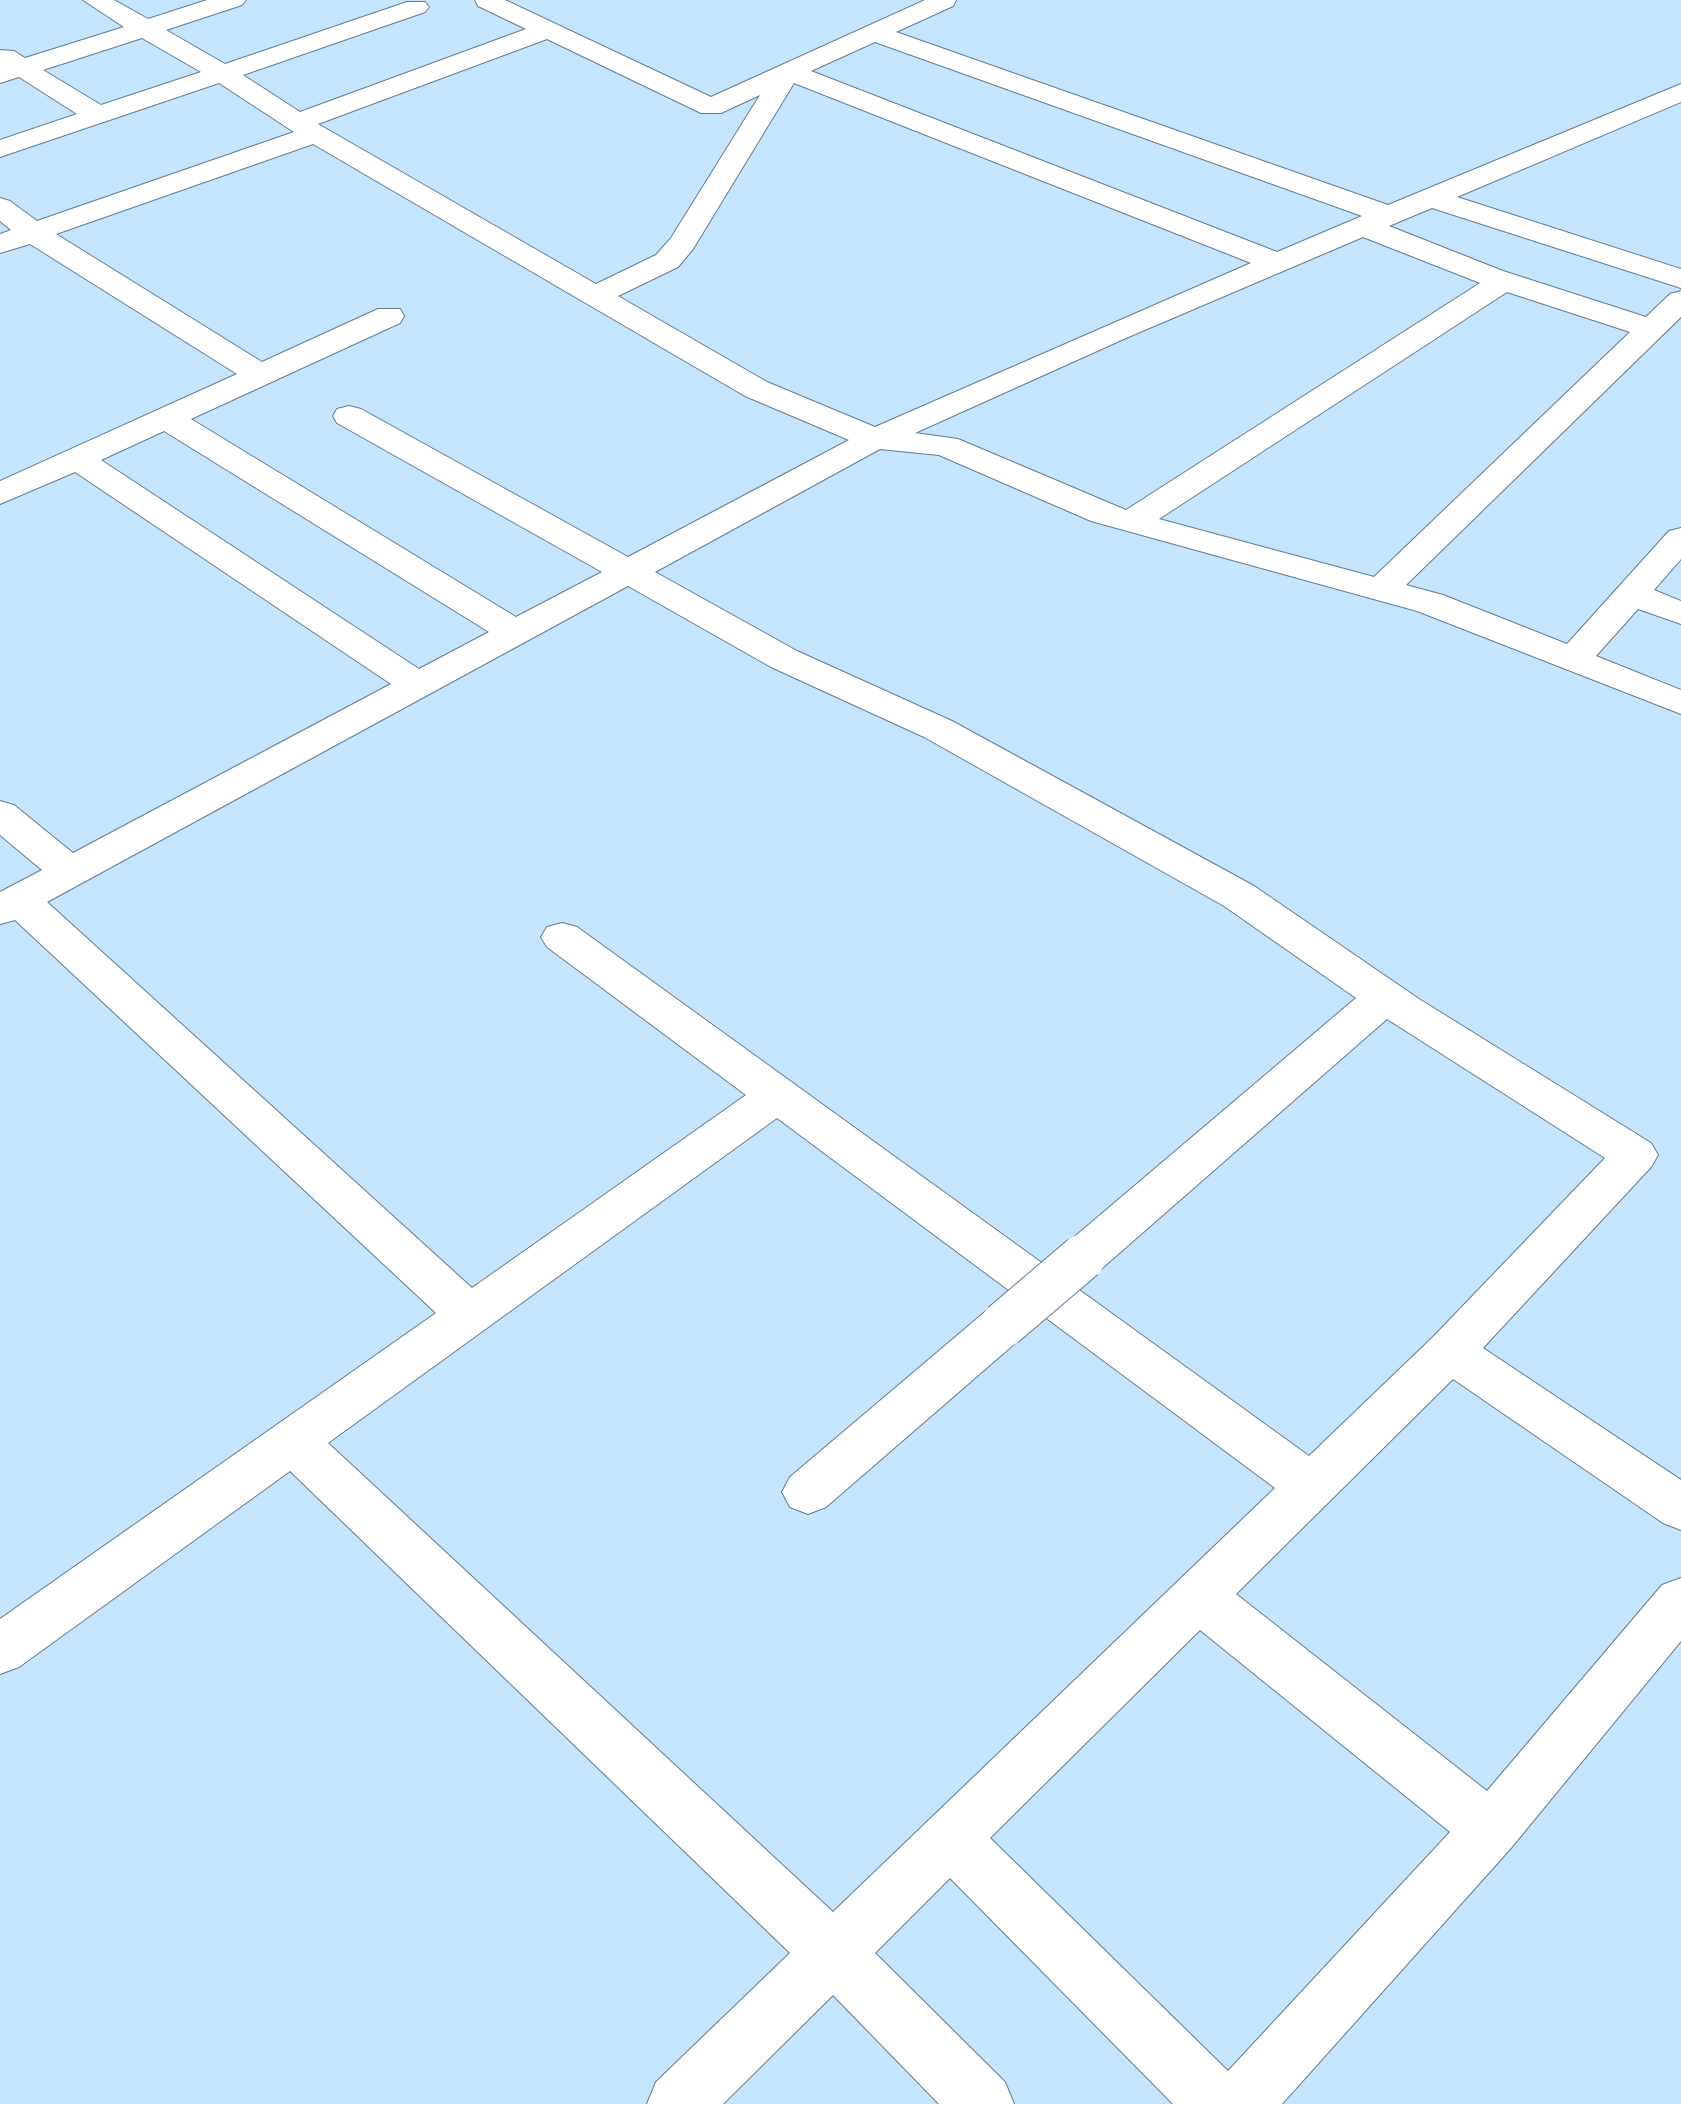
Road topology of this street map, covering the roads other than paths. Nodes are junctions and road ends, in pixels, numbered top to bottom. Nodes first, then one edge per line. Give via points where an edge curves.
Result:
1 (96, 0) edge
2 (233, 0) edge
3 (886, 0) edge
4 (487, 1) edge
5 (944, 1) edge
6 (416, 7) dead end
7 (145, 28) junction
8 (547, 30) junction
9 (874, 33) junction
10 (8, 66) edge
11 (786, 71) junction
12 (222, 73) junction
13 (1681, 92) edge
14 (99, 116) junction
15 (306, 128) junction
16 (5, 143) edge
17 (1431, 198) junction
18 (0, 207) edge
19 (1377, 222) junction
20 (33, 233) junction
21 (0, 244) edge
22 (1279, 263) junction
23 (1681, 279) edge
24 (1503, 281) junction
25 (595, 296) junction
26 (1681, 300) edge
27 (389, 316) dead end
28 (1648, 332) junction
29 (1681, 346) edge
30 (261, 375) junction
31 (349, 416) dead end
32 (166, 418) junction
33 (875, 439) junction
34 (77, 459) junction
35 (0, 494) edge
36 (1131, 522) junction
37 (1681, 538) edge
38 (630, 571) junction
39 (1381, 590) junction
40 (1631, 594) junction
41 (1681, 613) edge
42 (516, 633) junction
43 (1573, 660) junction
44 (419, 686) junction
45 (1681, 703) edge
46 (0, 814) edge
47 (71, 873) junction
48 (9, 905) edge
49 (562, 937) dead end
50 (1385, 997) junction
51 (778, 1095) junction
52 (469, 1314) junction
53 (1450, 1351) junction
54 (292, 1441) junction
55 (1311, 1486) junction
56 (808, 1492) dead end
57 (1681, 1508) edge
58 (1198, 1596) junction
59 (1681, 1601) edge
60 (0, 1650) edge
61 (1491, 1829) junction
62 (950, 1838) junction
63 (833, 1953) junction
64 (678, 2104) edge
65 (983, 2104) edge
66 (1217, 2104) edge
67 (1240, 2104) edge

1 - 7 street
2 - 7 street
3 - 11 street
4 - 8 street
5 - 9 street
6 - 12 street
7 - 10 street
7 - 12 street
8 - 11 street via 711,107
8 - 15 street
9 - 11 street
9 - 19 street
10 - 14 street
11 - 22 street
11 - 25 street via 683,243 667,261
12 - 14 street
12 - 15 street
13 - 17 street
14 - 16 street
15 - 20 street
15 - 25 street
17 - 19 street
17 - 23 street
18 - 20 street
19 - 22 street
19 - 24 street
20 - 21 street
20 - 30 street
22 - 33 street
24 - 28 street
24 - 36 street
25 - 33 street via 756,389
26 - 28 street
27 - 30 street
28 - 29 street
28 - 39 street
30 - 32 street
31 - 38 street
32 - 34 street
32 - 42 street
33 - 36 street via 946,446
33 - 38 street
34 - 35 street
34 - 44 street
36 - 39 street
37 - 40 street
38 - 42 street
38 - 50 street via 784,659 938,729 1239,896
39 - 43 street via 1430,603
40 - 41 street
40 - 43 street
42 - 44 street
43 - 45 street
44 - 47 street
46 - 47 street
47 - 48 street
48 - 52 street
49 - 51 street
50 - 53 street via 1635,1155
50 - 56 street, bridge
51 - 52 street
51 - 55 street
52 - 54 street
53 - 55 street
53 - 57 street
54 - 60 street
54 - 63 street
55 - 58 street
58 - 61 street
58 - 62 street
59 - 61 street
61 - 67 street
62 - 63 street
62 - 66 street
63 - 64 street
63 - 65 street

